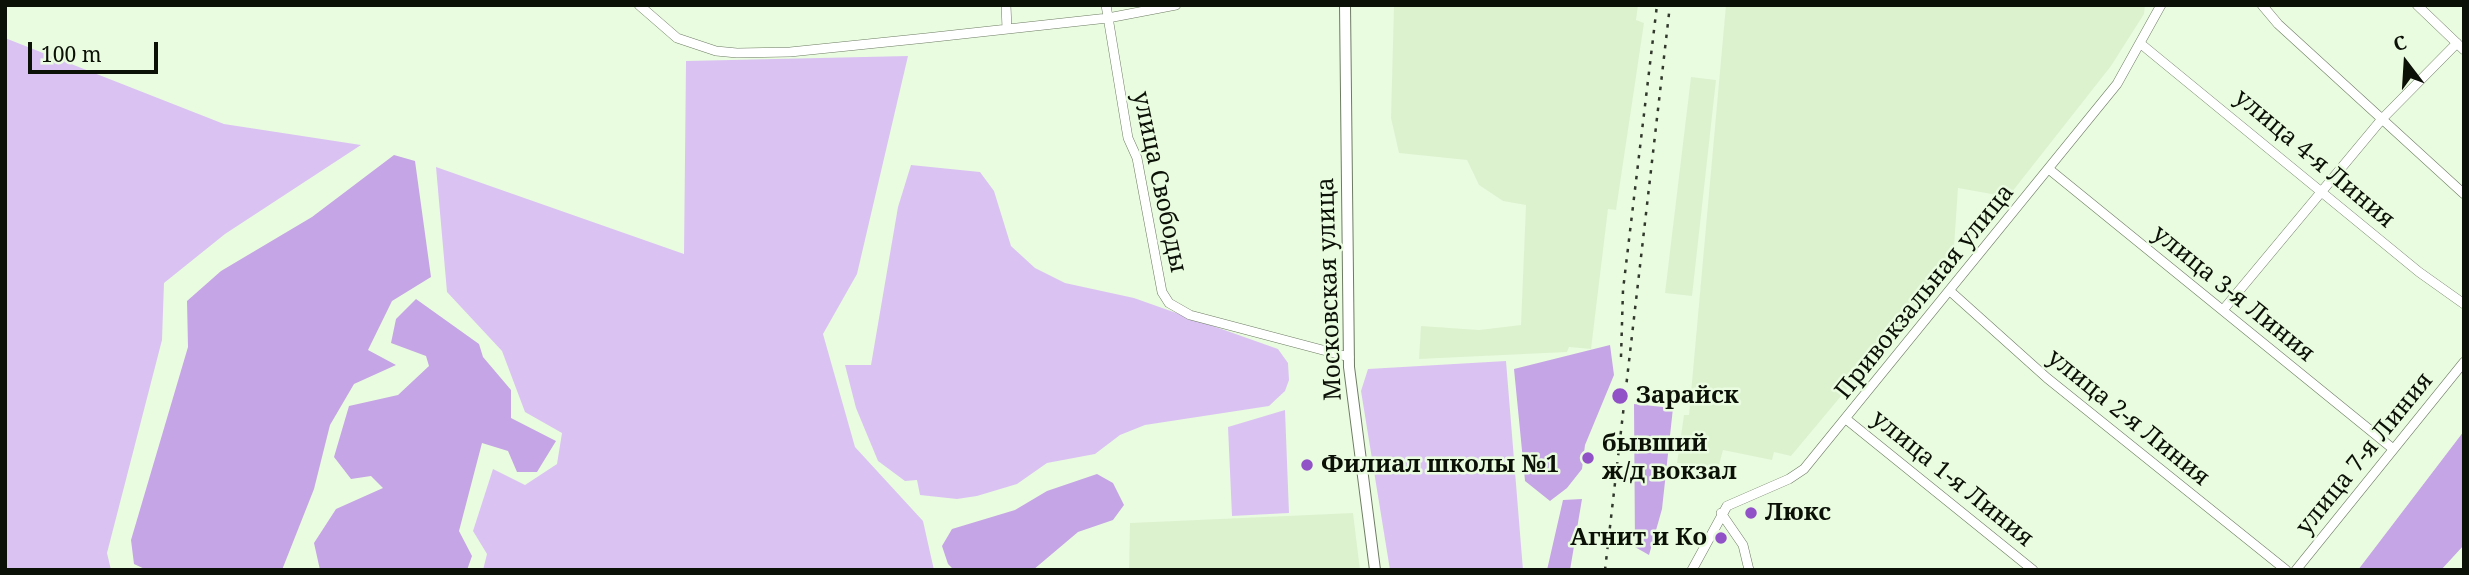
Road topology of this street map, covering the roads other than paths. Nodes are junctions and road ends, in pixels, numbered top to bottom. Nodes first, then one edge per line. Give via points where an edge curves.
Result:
1 (639, 5) edge
2 (1006, 5) edge
3 (1106, 5) edge
4 (1176, 5) edge
5 (1345, 5) edge
6 (2161, 5) edge
7 (2262, 5) edge
8 (2417, 5) edge
9 (1108, 18) junction
10 (1007, 29) junction
11 (2141, 44) junction
12 (2460, 46) edge
13 (2382, 119) junction
14 (2050, 170) junction
15 (2322, 189) junction
16 (2464, 194) edge
17 (1950, 291) junction
18 (2464, 304) edge
19 (2223, 310) junction
20 (1349, 357) junction
21 (2464, 362) edge
22 (1846, 419) junction
23 (2392, 448) junction
24 (1721, 513) junction
25 (1375, 570) edge
26 (1692, 570) edge
27 (1749, 570) edge
28 (2033, 570) edge
29 (2286, 570) edge
30 (2297, 570) edge

1 - 10 street via 677,38 737,53 790,52
2 - 10 street
3 - 9 street, улица Свободы
4 - 9 street
5 - 20 main road, Московская улица
6 - 11 street, Привокзальная улица
7 - 13 street
8 - 12 street
9 - 10 street
9 - 20 street, улица Свободы via 1128,138 1136,158 1162,292 1169,303 1190,315
11 - 14 street, Привокзальная улица via 2117,84
11 - 15 street, улица 4-я Линия
12 - 13 street
13 - 15 street
13 - 16 street
14 - 17 street, Привокзальная улица
14 - 19 street, улица 3-я Линия
15 - 18 street, улица 4-я Линия
15 - 19 street
17 - 22 street, Привокзальная улица
17 - 29 street, улица 2-я Линия via 2047,378
19 - 23 street, улица 3-я Линия
20 - 25 main road, Московская улица
21 - 23 street, улица 7-я Линия
22 - 24 street, Привокзальная улица via 1804,469
22 - 28 street, улица 1-я Линия
23 - 30 street, улица 7-я Линия
24 - 26 street
24 - 27 street via 1742,545

